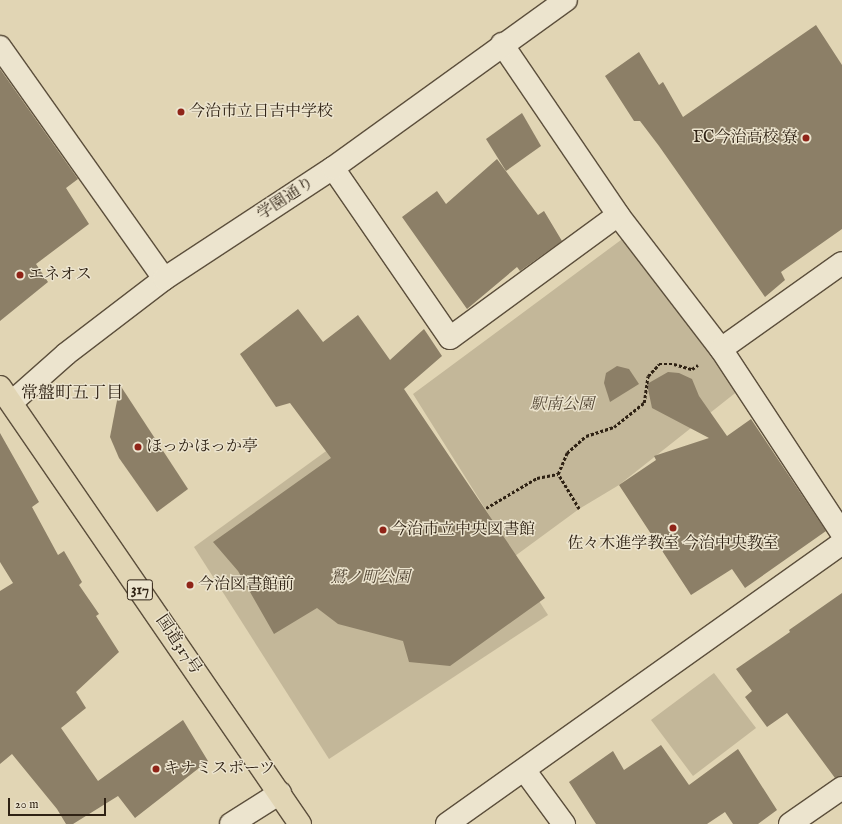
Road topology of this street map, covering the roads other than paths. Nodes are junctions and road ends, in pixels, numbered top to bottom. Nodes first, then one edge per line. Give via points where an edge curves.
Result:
1 (566, 0) edge
2 (502, 44) junction
3 (0, 47) edge
4 (333, 168) junction
5 (618, 215) junction
6 (842, 264) edge
7 (164, 279) junction
8 (721, 349) junction
9 (6, 395) edge
10 (842, 533) edge
11 (842, 543) edge
12 (525, 770) junction
13 (842, 788) edge
14 (280, 793) junction
15 (231, 824) edge
16 (300, 824) edge
17 (447, 824) edge
18 (564, 824) edge
19 (790, 824) edge

1 - 2 street, 学園通り
2 - 4 street, 学園通り
2 - 5 street
3 - 7 street
4 - 5 street via 450,338
4 - 7 street, 学園通り
5 - 8 street
6 - 8 street
7 - 9 street, 学園通り via 66,354
8 - 10 street
9 - 14 highway, 国道317号 / 317
11 - 12 street
12 - 17 street
12 - 18 street
13 - 19 street
14 - 15 street
14 - 16 highway, 国道317号 / 317

